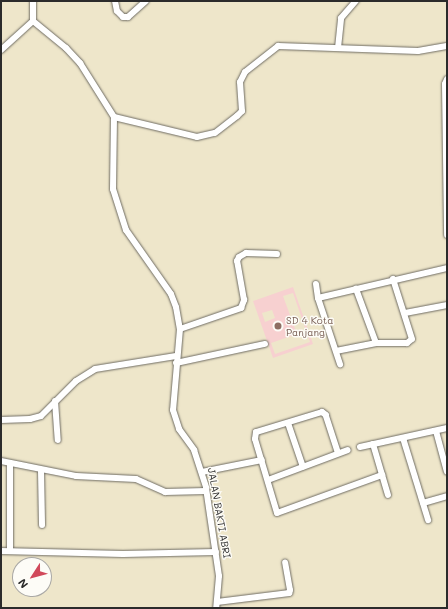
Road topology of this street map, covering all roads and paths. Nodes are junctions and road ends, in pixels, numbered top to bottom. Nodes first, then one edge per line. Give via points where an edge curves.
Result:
1 (34, 1) edge
2 (115, 1) edge
3 (146, 1) edge
4 (356, 1) edge
5 (33, 21) junction
6 (447, 46) edge
7 (338, 48) junction
8 (1, 50) edge
9 (447, 79) edge
10 (114, 117) junction
11 (447, 235) edge
12 (277, 254) dead end
13 (447, 268) edge
14 (393, 279) junction
15 (316, 284) dead end
16 (356, 290) junction
17 (318, 298) junction
18 (447, 305) edge
19 (405, 313) junction
20 (180, 328) junction
21 (376, 343) junction
22 (266, 344) dead end
23 (336, 351) junction
24 (176, 359) junction
25 (340, 364) dead end
26 (55, 401) junction
27 (1, 420) edge
28 (288, 423) junction
29 (447, 428) edge
30 (436, 431) junction
31 (403, 438) junction
32 (58, 440) dead end
33 (372, 444) junction
34 (360, 448) dead end
35 (348, 450) dead end
36 (338, 453) junction
37 (262, 460) junction
38 (1, 461) edge
39 (10, 464) junction
40 (303, 467) junction
41 (41, 471) junction
42 (202, 472) junction
43 (447, 472) edge
44 (382, 475) junction
45 (268, 480) junction
46 (206, 491) junction
47 (388, 495) dead end
48 (447, 496) edge
49 (423, 503) junction
50 (428, 520) dead end
51 (42, 525) dead end
52 (10, 550) junction
53 (1, 551) edge
54 (216, 552) junction
55 (285, 562) dead end
56 (217, 605) edge

1 - 5 street
2 - 3 street via 117,11 124,17 128,17
4 - 7 street via 341,18
5 - 8 street
5 - 10 street via 80,63
6 - 7 street via 418,51
7 - 10 street via 278,46 245,72 240,82 242,111 215,133 197,137
9 - 11 street
10 - 20 street, JALAN BAKTI ABRI via 113,189 117,202 132,242 171,294
12 - 20 street via 246,253 239,257 237,261 244,300 241,308
13 - 14 street
14 - 16 street
14 - 19 street
15 - 17 street
16 - 17 street
16 - 21 street
17 - 23 street
18 - 19 street
19 - 21 street via 412,336 410,342
20 - 24 street, JALAN BAKTI ABRI
21 - 23 street
22 - 24 street
23 - 25 street
24 - 26 street via 95,369 76,381
24 - 42 street, JALAN BAKTI ABRI via 172,399 174,418 194,450
26 - 27 street via 41,416
26 - 32 street
28 - 36 street via 324,413
28 - 37 street via 256,432 255,439
28 - 40 street
29 - 30 street
30 - 31 street
30 - 43 street
31 - 33 street
31 - 49 street
33 - 34 street
33 - 44 street
35 - 36 street
36 - 40 street
37 - 42 street
37 - 45 street
38 - 39 street
39 - 41 street
39 - 52 street
40 - 45 street
41 - 46 street via 76,476 136,479 165,492
41 - 51 street
42 - 46 street, JALAN BAKTI ABRI
44 - 45 street via 280,513 277,513
44 - 47 street
46 - 54 street, JALAN BAKTI ABRI
48 - 49 street
49 - 50 street
52 - 53 street
52 - 54 street via 123,554
54 - 56 street, JALAN BAKTI ABRI via 220,576
55 - 56 street via 289,593

